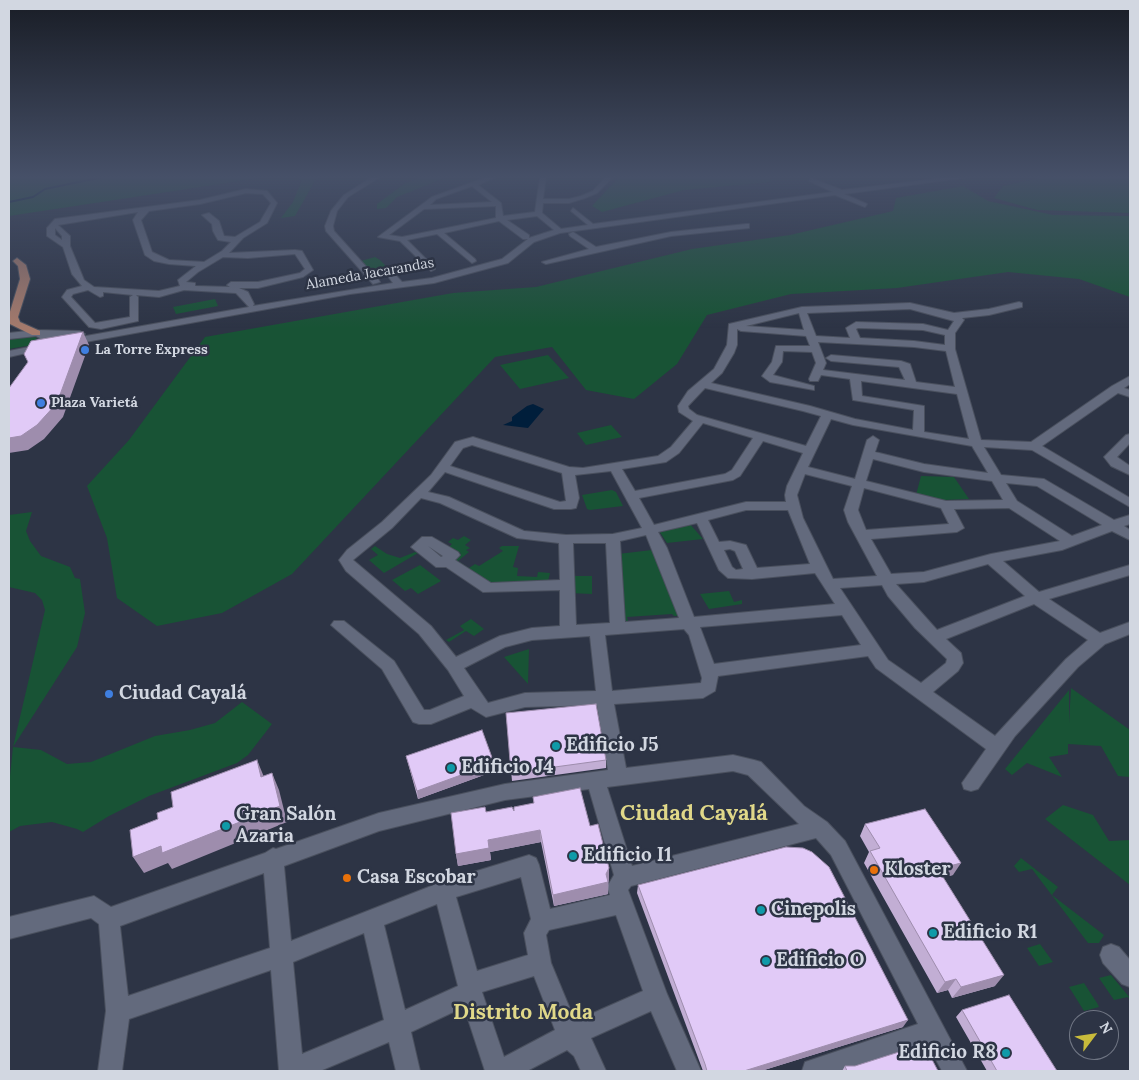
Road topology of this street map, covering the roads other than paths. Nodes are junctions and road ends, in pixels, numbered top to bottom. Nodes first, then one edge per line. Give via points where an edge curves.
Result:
1 (52, 227) edge
2 (139, 227) edge
3 (216, 227) edge
4 (258, 227) edge
5 (329, 227) edge
6 (394, 227) edge
7 (461, 227) edge
8 (512, 227) edge
9 (554, 227) edge
10 (569, 227) edge
11 (578, 227) edge
12 (631, 227) edge
13 (705, 227) edge
14 (733, 227) edge
15 (557, 230) junction
16 (709, 230) junction
17 (440, 232) junction
18 (573, 234) dead end
19 (526, 237) junction
20 (238, 238) junction
21 (402, 239) junction
22 (649, 239) junction
23 (595, 250) junction
24 (226, 254) junction
25 (472, 261) dead end
26 (546, 262) dead end
27 (207, 264) junction
28 (220, 264) junction
29 (457, 268) junction
30 (466, 270) junction
31 (369, 273) junction
32 (430, 274) junction
33 (376, 282) junction
34 (398, 282) junction
35 (200, 283) junction
36 (258, 285) junction
37 (91, 288) junction
38 (186, 288) junction
39 (146, 294) junction
40 (134, 297) junction
41 (9, 301) edge
42 (270, 303) junction
43 (250, 304) junction
44 (1018, 305) dead end
45 (802, 310) junction
46 (954, 316) junction
47 (731, 328) junction
48 (39, 333) junction
49 (950, 333) junction
50 (9, 336) edge
51 (813, 340) junction
52 (856, 341) junction
53 (32, 349) junction
54 (950, 349) junction
55 (9, 354) edge
56 (831, 358) dead end
57 (818, 372) junction
58 (855, 377) junction
59 (1130, 379) edge
60 (702, 384) junction
61 (912, 385) junction
62 (810, 388) junction
63 (1116, 388) junction
64 (961, 391) junction
65 (1130, 394) edge
66 (806, 408) junction
67 (827, 416) junction
68 (700, 420) junction
69 (918, 434) junction
70 (1130, 437) edge
71 (759, 438) junction
72 (873, 440) dead end
73 (976, 443) junction
74 (1034, 446) junction
75 (810, 451) junction
76 (868, 454) junction
77 (615, 467) junction
78 (442, 468) junction
79 (801, 469) junction
80 (568, 471) junction
81 (1130, 472) edge
82 (996, 477) junction
83 (860, 484) junction
84 (419, 494) junction
85 (631, 496) junction
86 (1129, 501) edge
87 (1012, 504) junction
88 (946, 505) junction
89 (792, 506) junction
90 (701, 518) junction
91 (1130, 519) edge
92 (855, 522) junction
93 (1114, 526) junction
94 (650, 531) junction
95 (897, 534) junction
96 (862, 535) junction
97 (1130, 536) edge
98 (613, 538) junction
99 (566, 539) junction
100 (1072, 542) junction
101 (715, 547) junction
102 (991, 559) junction
103 (446, 561) dead end
104 (819, 568) junction
105 (1130, 570) edge
106 (752, 574) junction
107 (886, 581) junction
108 (828, 584) junction
109 (567, 586) junction
110 (1038, 599) junction
111 (845, 609) junction
112 (689, 624) junction
113 (339, 625) dead end
114 (618, 629) junction
115 (1130, 629) edge
116 (598, 630) junction
117 (568, 631) junction
118 (934, 638) junction
119 (1099, 640) junction
120 (871, 650) junction
121 (454, 666) junction
122 (708, 671) junction
123 (920, 693) junction
124 (605, 698) junction
125 (474, 699) junction
126 (997, 748) junction
127 (618, 777) junction
128 (596, 780) junction
129 (971, 783) dead end
130 (820, 828) junction
131 (273, 858) junction
132 (626, 878) junction
133 (444, 891) junction
134 (623, 902) junction
135 (110, 919) junction
136 (372, 920) junction
137 (542, 921) junction
138 (9, 928) edge
139 (1111, 955) dead end
140 (280, 956) junction
141 (540, 963) junction
142 (1130, 976) edge
143 (470, 988) junction
144 (657, 997) junction
145 (118, 1011) junction
146 (397, 1027) junction
147 (934, 1030) junction
148 (569, 1036) junction
149 (110, 1071) edge
150 (291, 1071) edge
151 (408, 1071) edge
152 (497, 1071) edge
153 (502, 1071) edge
154 (594, 1071) edge
155 (689, 1071) edge
156 (814, 1071) edge
157 (955, 1071) edge

1 - 37 street via 51,236 66,246 76,274
2 - 27 street via 148,254 157,259
3 - 20 street via 216,232 224,239
4 - 20 street
5 - 31 street
6 - 21 street via 382,237
7 - 17 street
8 - 19 street
9 - 15 street
10 - 15 street, Alameda Jacarandas
11 - 15 street, Alameda Jacarandas
12 - 22 street
13 - 16 street
14 - 16 street
15 - 19 street, Alameda Jacarandas
15 - 30 street, Alameda Jacarandas via 531,240 505,261
16 - 22 street
17 - 21 street
17 - 25 street
18 - 23 street
19 - 29 street, Alameda Jacarandas via 499,259
20 - 24 street
21 - 32 street
22 - 23 street
23 - 26 street
24 - 27 street
24 - 28 street
24 - 36 street via 295,252 299,253 309,270 303,275
27 - 28 street
27 - 38 street via 184,278 181,282
28 - 35 street via 198,279
29 - 30 street
29 - 32 street, Alameda Jacarandas
30 - 32 street, Alameda Jacarandas
31 - 33 street
31 - 34 street via 386,273
32 - 34 street, Alameda Jacarandas
33 - 34 street, Alameda Jacarandas
33 - 42 street, Alameda Jacarandas
34 - 42 street, Alameda Jacarandas
35 - 36 street
35 - 38 street
36 - 42 street
37 - 39 street
37 - 40 street via 108,298
37 - 40 street via 70,292 66,297 92,325 135,319
38 - 39 street via 166,294
38 - 43 street via 238,290 245,294
39 - 40 street
41 - 48 main road via 18,278 14,257 23,267 25,279 13,314 14,321 21,328
42 - 43 street, Alameda Jacarandas
42 - 53 street, Alameda Jacarandas
43 - 48 street, Alameda Jacarandas via 80,334
44 - 46 street
45 - 46 street via 910,306
45 - 47 street via 736,324
45 - 51 street
46 - 49 street via 959,320
47 - 51 street
47 - 60 street via 729,353 718,371
48 - 50 street, Alameda Jacarandas
48 - 53 street via 45,336 43,342
49 - 52 street via 924,327 856,324 850,328
49 - 54 street
51 - 52 street
51 - 57 street via 820,363
51 - 62 street via 779,348 777,362 767,376
52 - 54 street
53 - 55 street, Alameda Jacarandas
54 - 64 street
56 - 61 street via 901,364 906,366
57 - 58 street
57 - 62 street
58 - 61 street
58 - 69 street via 857,398 920,408
59 - 63 street
60 - 66 street
60 - 68 street via 683,406 686,414
61 - 64 street
62 - 66 street
63 - 65 street
63 - 74 street
64 - 73 street
66 - 67 street
67 - 69 street
67 - 75 street
68 - 71 street
68 - 77 street via 669,455
69 - 73 street
70 - 81 street via 1110,457
71 - 75 street
71 - 85 street via 729,477
72 - 76 street
73 - 74 street
73 - 82 street
74 - 86 street
75 - 79 street
76 - 82 street via 924,468
76 - 83 street
77 - 80 street
77 - 85 street
78 - 80 street via 459,445 474,441
78 - 80 street via 559,506 571,505 573,498
78 - 84 street
79 - 83 street
79 - 89 street via 791,495
82 - 87 street
82 - 93 street via 1045,484
83 - 88 street
83 - 92 street via 851,510
84 - 99 street via 444,500 522,535
84 - 121 street via 346,560 351,568 425,630
85 - 94 street
87 - 88 street
87 - 100 street
88 - 95 street via 957,528
89 - 90 street via 752,505
89 - 104 street
90 - 94 street
90 - 101 street
91 - 93 street
92 - 95 street
92 - 96 street
93 - 97 street
93 - 100 street
94 - 98 street
94 - 112 street via 660,548
95 - 96 street
96 - 107 street
98 - 99 street
98 - 114 street
99 - 109 street
100 - 102 street via 1057,548
101 - 106 street via 730,574
101 - 106 street via 730,545 741,548
102 - 107 street via 924,578
102 - 110 street
103 - 109 street via 488,588
104 - 106 street
104 - 108 street
105 - 110 street
107 - 108 street
107 - 118 street
108 - 111 street
109 - 117 street
110 - 118 street via 997,610
110 - 119 street
111 - 112 street
111 - 120 street
112 - 114 street
112 - 122 street via 696,634
113 - 125 street via 388,665 419,717 431,717
114 - 116 street
115 - 119 street
116 - 117 street
116 - 124 street
117 - 121 street via 515,636
118 - 123 street via 951,652 955,663
119 - 126 street via 1072,663
120 - 122 street
120 - 123 street via 882,664
121 - 125 street
122 - 124 street via 709,686 703,691
123 - 126 street
124 - 125 street via 525,700 486,710
124 - 127 street
126 - 129 street
127 - 128 street
127 - 130 street via 733,763 748,765 796,812
128 - 131 street via 505,792 379,822
128 - 132 street
130 - 132 street
130 - 147 street via 838,848
131 - 135 street
131 - 140 street
132 - 134 street via 617,888
133 - 136 street
133 - 137 street via 529,865
133 - 143 street
134 - 137 street
134 - 144 street
135 - 138 street via 94,907
135 - 145 street
136 - 140 street
136 - 146 street
137 - 141 street via 535,933
139 - 142 street
140 - 145 street
140 - 150 street
141 - 143 street
141 - 148 street
143 - 146 street
143 - 152 street
144 - 148 street
144 - 155 street
145 - 149 street
146 - 150 street
146 - 151 street
147 - 156 street
147 - 157 street
148 - 153 street
148 - 154 street via 582,1047

